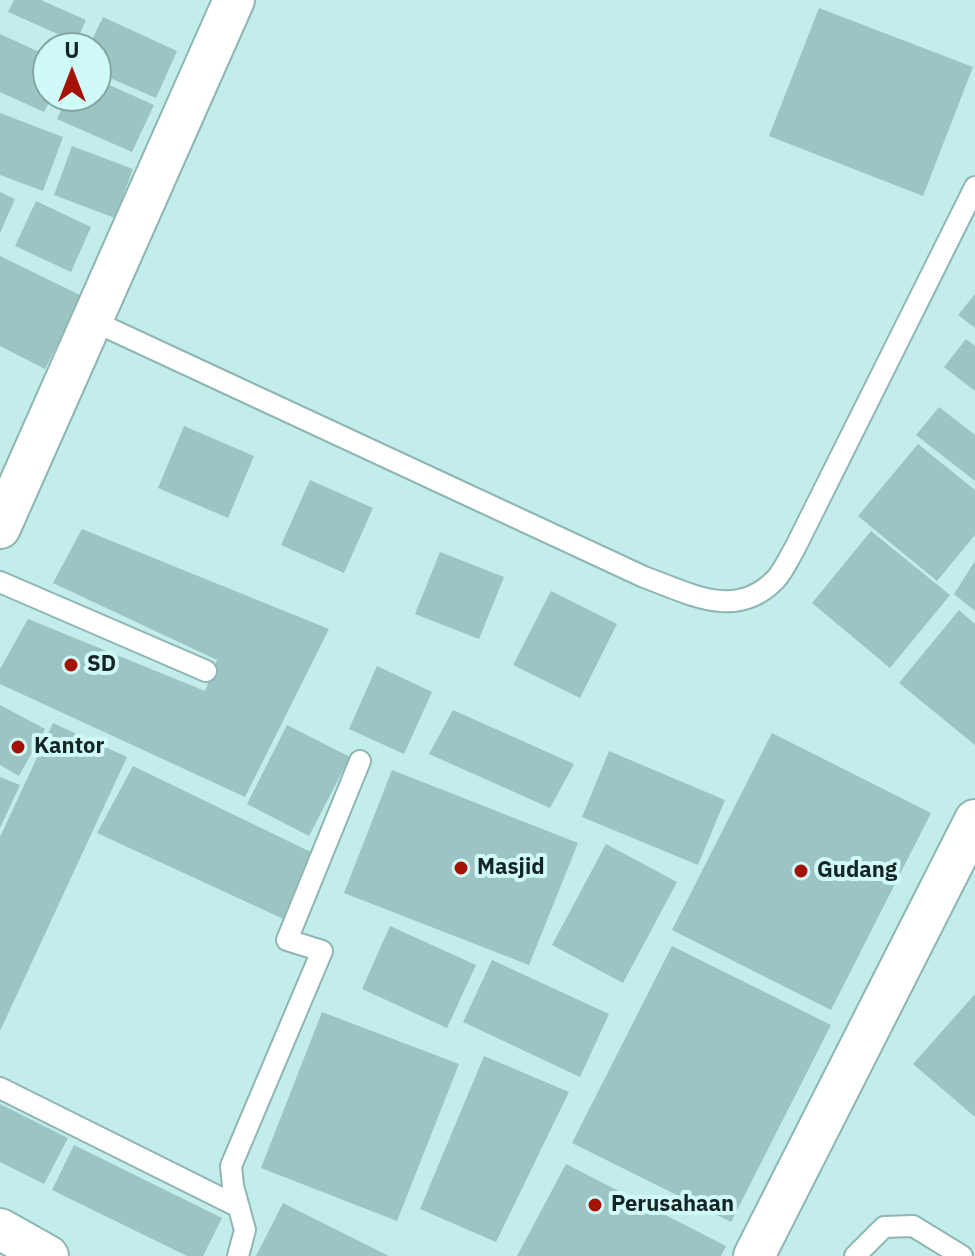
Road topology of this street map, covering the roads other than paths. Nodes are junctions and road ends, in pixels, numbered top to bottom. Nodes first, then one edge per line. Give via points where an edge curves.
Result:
1 (234, 0) edge
2 (975, 187) edge
3 (91, 320) junction
4 (0, 528) edge
5 (0, 582) edge
6 (206, 671) dead end
7 (360, 761) dead end
8 (975, 820) edge
9 (0, 1088) edge
10 (239, 1207) junction
11 (0, 1229) edge
12 (48, 1256) edge
13 (238, 1256) edge
14 (754, 1256) edge
15 (855, 1256) edge
16 (962, 1256) edge

1 - 3 street
2 - 3 lane via 795,548 776,579 755,597 735,603 713,601 644,577
3 - 4 street
5 - 6 lane
7 - 10 lane via 287,940 322,951 231,1166
8 - 14 street
9 - 10 lane
10 - 13 lane via 245,1230
11 - 12 street
15 - 16 lane via 884,1227 913,1226

